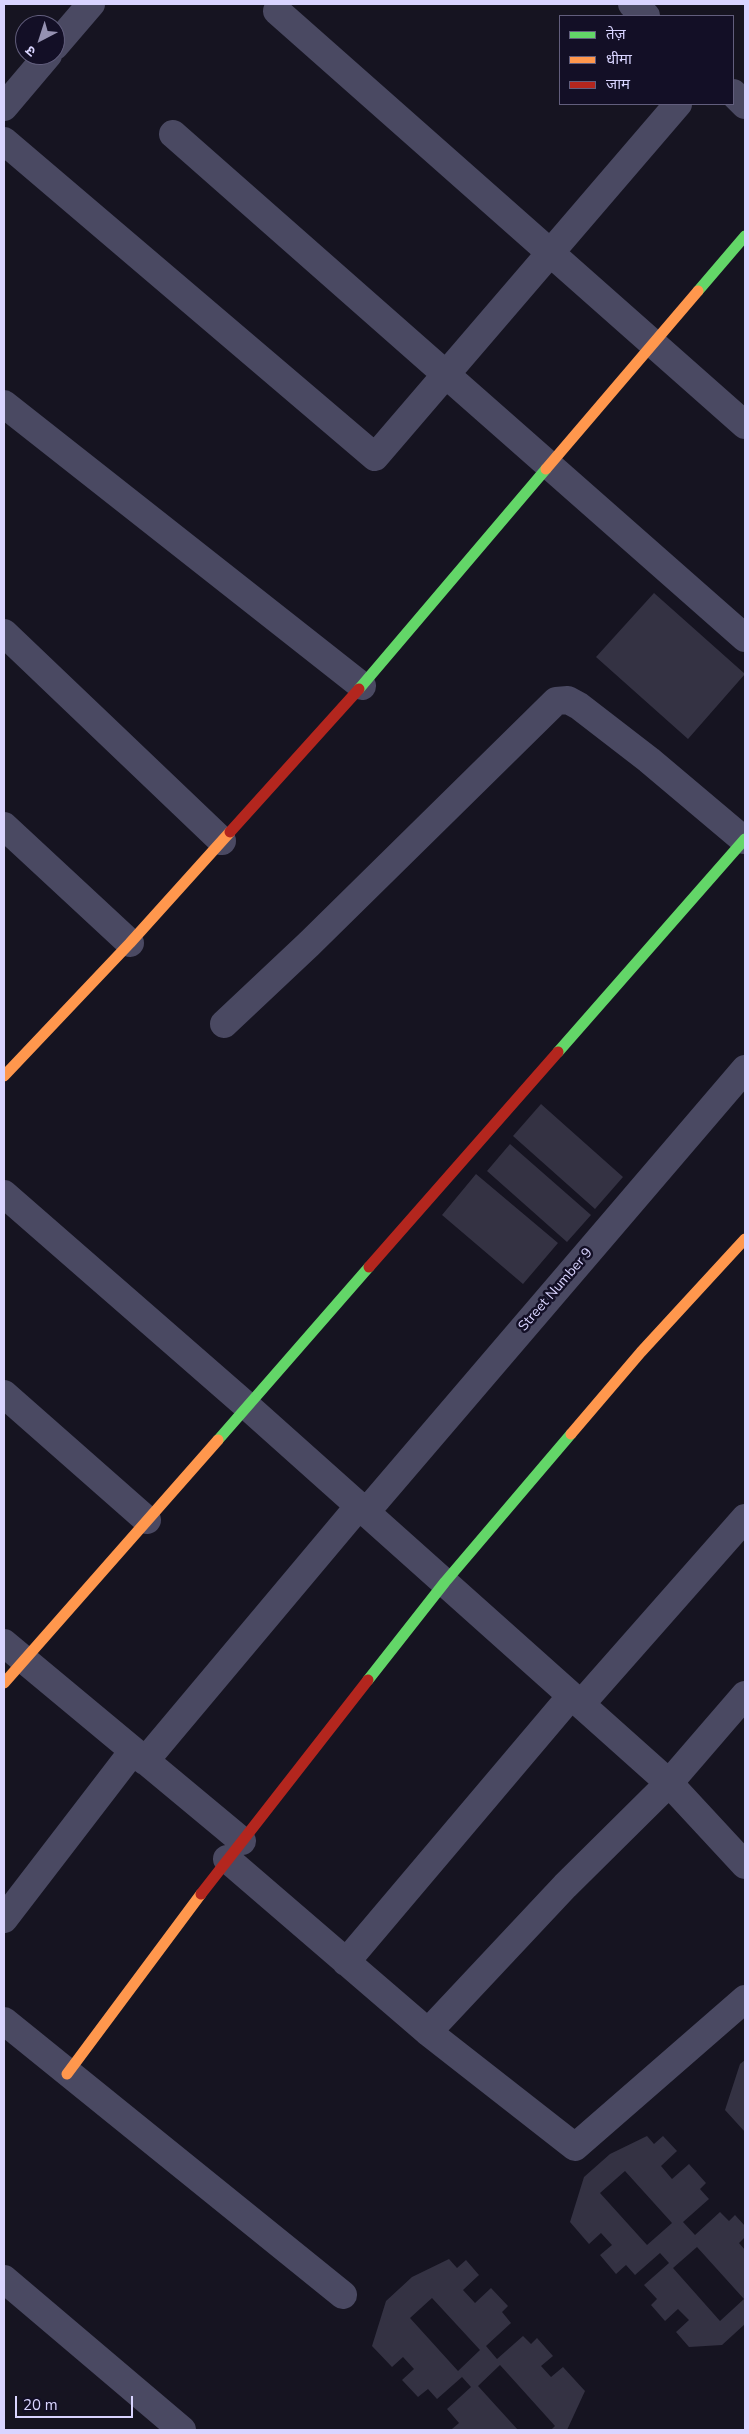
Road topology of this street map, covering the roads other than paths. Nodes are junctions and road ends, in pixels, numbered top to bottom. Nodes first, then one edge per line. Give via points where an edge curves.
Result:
1 (92, 4) edge
2 (632, 4) edge
3 (277, 11) dead end
4 (645, 15) edge
5 (65, 35) edge
6 (39, 65) edge
7 (734, 94) edge
8 (677, 105) edge
9 (745, 105) edge
10 (4, 106) edge
11 (173, 134) dead end
12 (4, 141) edge
13 (745, 236) edge
14 (550, 252) junction
15 (653, 343) junction
16 (445, 374) junction
17 (4, 404) edge
18 (745, 425) edge
19 (550, 466) junction
20 (4, 633) edge
21 (745, 638) edge
22 (362, 686) junction
23 (4, 826) edge
24 (745, 839) edge
25 (222, 841) junction
26 (130, 943) junction
27 (224, 1024) dead end
28 (745, 1069) edge
29 (4, 1076) edge
30 (4, 1194) edge
31 (745, 1239) edge
32 (4, 1394) edge
33 (247, 1406) junction
34 (363, 1509) junction
35 (745, 1518) edge
36 (147, 1520) junction
37 (445, 1582) junction
38 (14, 1651) edge
39 (4, 1683) edge
40 (745, 1695) edge
41 (576, 1700) junction
42 (139, 1756) junction
43 (669, 1783) junction
44 (235, 1850) junction
45 (745, 1865) edge
46 (4, 1919) edge
47 (346, 1962) junction
48 (745, 1999) edge
49 (4, 2021) edge
50 (428, 2032) junction
51 (67, 2074) junction
52 (4, 2279) edge
53 (343, 2295) dead end
54 (182, 2430) edge

1 - 5 street
2 - 4 street
3 - 14 street
6 - 10 street
7 - 9 street
8 - 14 street
11 - 16 street
12 - 16 street via 374,457
13 - 15 street
14 - 15 street
14 - 16 street
15 - 18 street
15 - 19 street
16 - 19 street
17 - 22 street
19 - 21 street
19 - 22 street
20 - 25 street
22 - 25 street
23 - 26 street
24 - 27 street via 579,706 568,700 556,701
24 - 33 street
25 - 26 street
26 - 29 street
28 - 34 street, Street Number 9
30 - 33 street
31 - 37 street via 641,1352
32 - 36 street
33 - 34 street
33 - 36 street
34 - 37 street
34 - 42 street, Street Number 9
35 - 41 street
36 - 38 street
37 - 41 street
37 - 44 street
38 - 39 street
38 - 42 street
40 - 43 street
41 - 43 street
41 - 47 street
42 - 44 street
42 - 46 street, Street Number 9
43 - 45 street
43 - 50 street via 564,1886
44 - 47 street
44 - 51 street
47 - 50 street
48 - 50 street via 575,2147
49 - 51 street
51 - 53 street
52 - 54 street

